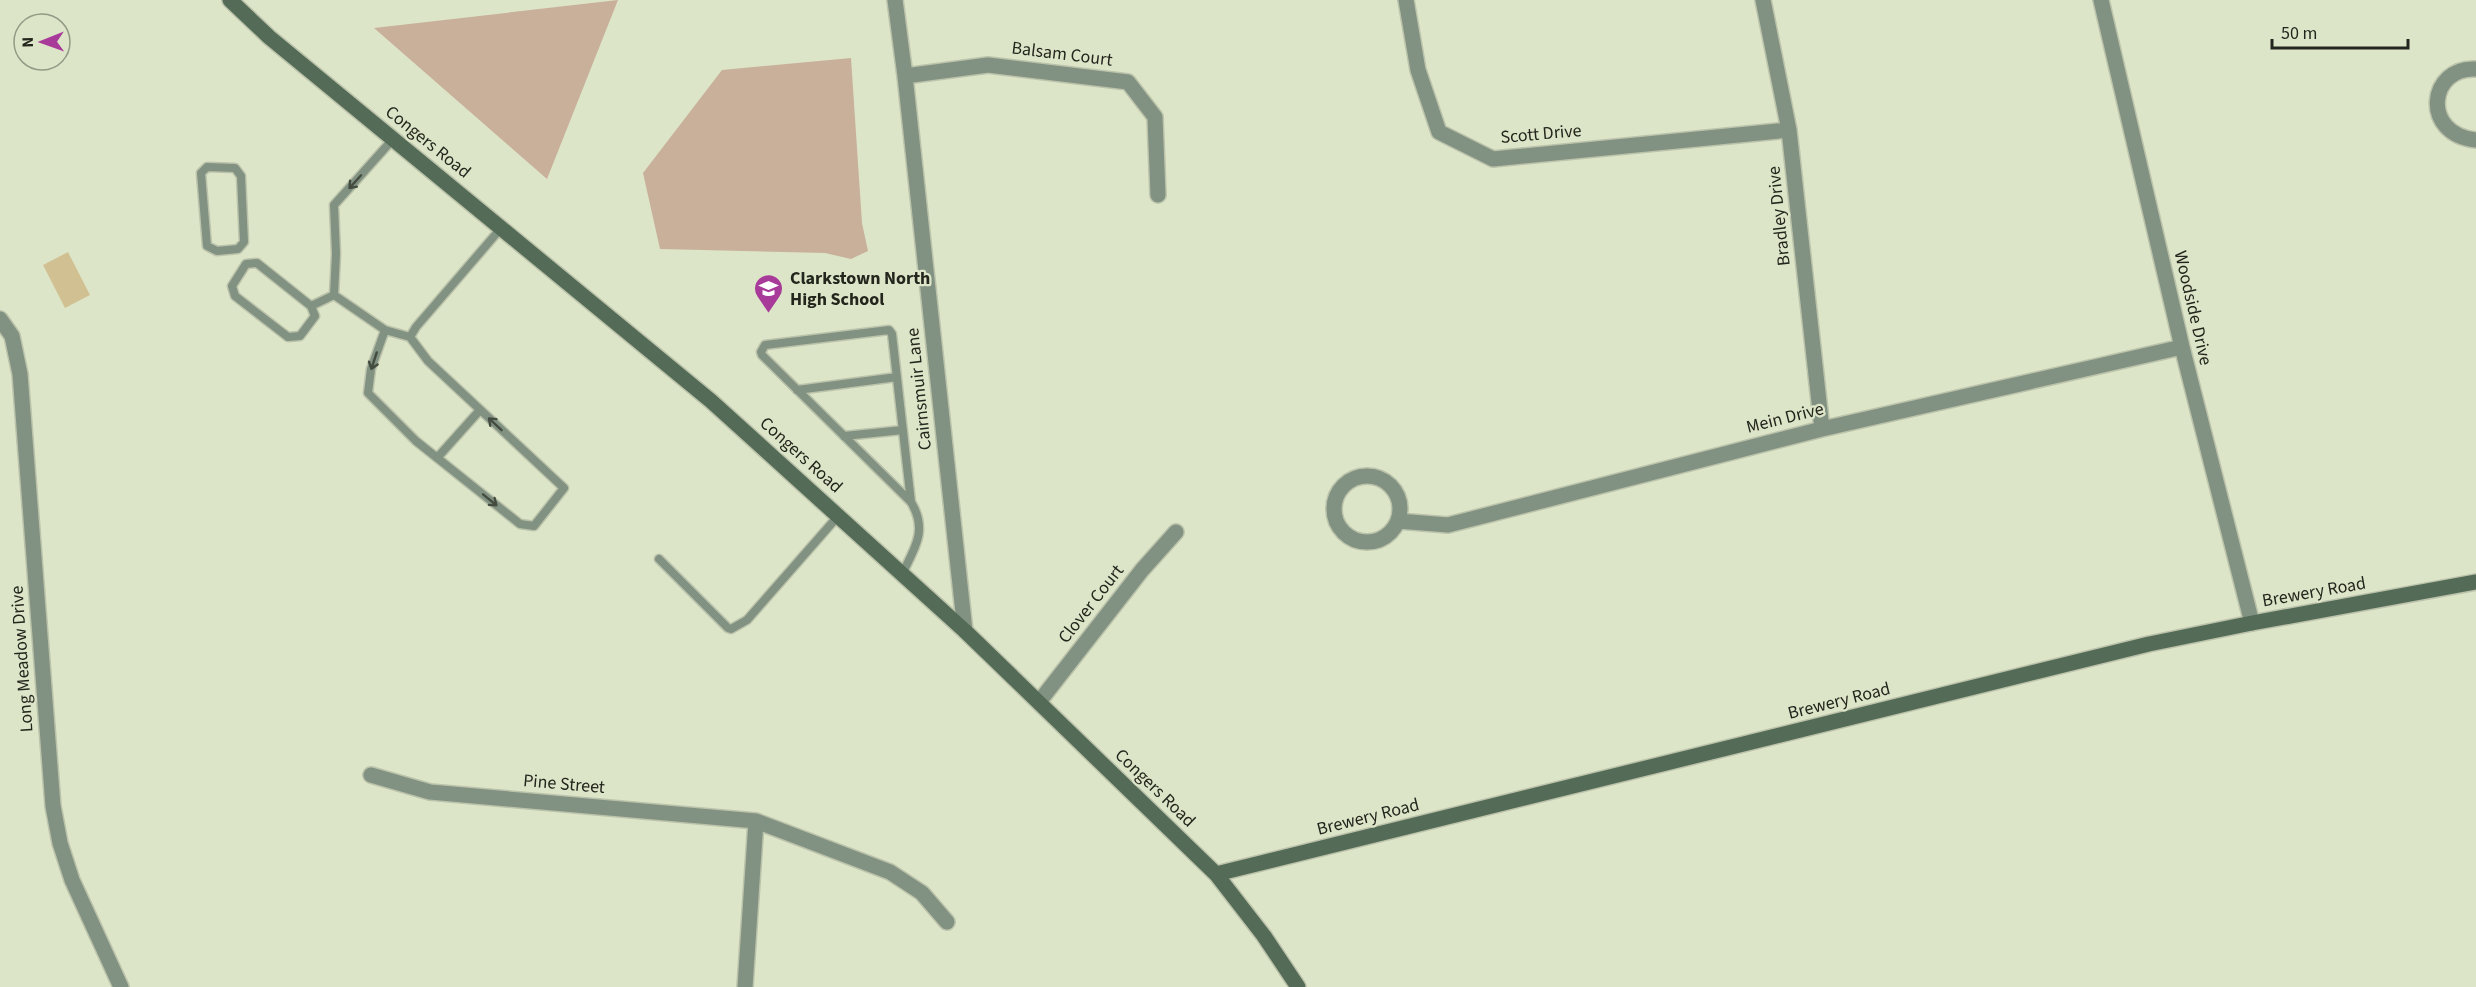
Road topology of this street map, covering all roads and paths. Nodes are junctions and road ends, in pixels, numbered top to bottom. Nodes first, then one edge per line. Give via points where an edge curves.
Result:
1 (230, 0) edge
2 (895, 0) edge
3 (1406, 0) edge
4 (1763, 0) edge
5 (2101, 0) edge
6 (2476, 69) edge
7 (905, 76) junction
8 (1789, 130) junction
9 (394, 138) junction
10 (2476, 140) edge
11 (1158, 195) dead end
12 (502, 227) junction
13 (237, 249) junction
14 (246, 264) junction
15 (334, 295) junction
16 (311, 306) junction
17 (0, 319) edge
18 (385, 330) junction
19 (410, 338) junction
20 (2182, 347) junction
21 (897, 377) junction
22 (797, 390) junction
23 (480, 410) junction
24 (1822, 429) junction
25 (903, 430) junction
26 (844, 436) junction
27 (437, 458) junction
28 (911, 502) junction
29 (838, 515) junction
30 (1398, 521) junction
31 (1176, 532) dead end
32 (659, 559) dead end
33 (902, 574) junction
34 (2476, 582) edge
35 (2252, 623) junction
36 (965, 631) junction
37 (1039, 702) junction
38 (371, 775) dead end
39 (756, 821) junction
40 (1216, 874) junction
41 (947, 922) dead end
42 (121, 987) edge
43 (745, 987) edge
44 (1298, 987) edge

1 - 9 street, Congers Road via 269,37
2 - 7 street, Cairnsmuir Lane
3 - 8 street, Scott Drive via 1418,70 1439,132 1493,159
4 - 8 street, Bradley Drive
5 - 20 street, Woodside Drive
6 - 10 street via 2461,70 2447,80 2438,96 2438,111 2450,132
7 - 11 street, Balsam Court via 988,64 1128,82 1155,117
7 - 36 street, Cairnsmuir Lane
8 - 24 street, Bradley Drive
9 - 12 street, Congers Road
9 -> 15 lane via 334,205
12 - 19 lane
12 - 29 street, Congers Road via 702,394
13 - 13 lane via 244,242 241,176 235,168 207,167 201,173 207,246 217,251
13 - 14 lane
14 - 16 lane via 257,263
14 - 16 lane via 232,286 235,296 288,337 300,336 315,316
15 - 16 lane
15 - 18 lane
17 - 42 street, Long Meadow Drive via 12,336 20,374 53,806 72,880
18 - 19 lane
18 -> 27 lane via 371,369 368,393
19 - 23 lane via 428,361
20 - 24 street, Mein Drive
20 - 35 street, Woodside Drive
21 - 22 lane
21 - 22 lane via 889,330 765,345 762,355
21 - 25 lane
22 - 26 lane
23 - 27 lane
27 -> 23 lane via 520,524 534,526 564,488
24 - 30 street, Mein Drive via 1448,525
25 - 26 lane
25 - 28 lane
26 - 28 lane
28 - 33 lane via 918,514 920,537
29 - 32 lane via 747,620 731,628
29 - 33 street, Congers Road
30 - 30 street via 1392,531 1373,542 1351,538 1336,522 1334,501 1338,490 1355,477 1377,476 1395,489
31 - 37 street, Clover Court
33 - 36 street, Congers Road
34 - 35 street, Brewery Road
35 - 40 street, Brewery Road via 2149,644
36 - 37 street, Congers Road
37 - 40 street, Congers Road
38 - 39 street, Pine Street via 430,792
39 - 41 street, Pine Street via 890,872 922,893
39 - 43 street
40 - 44 street, Congers Road

